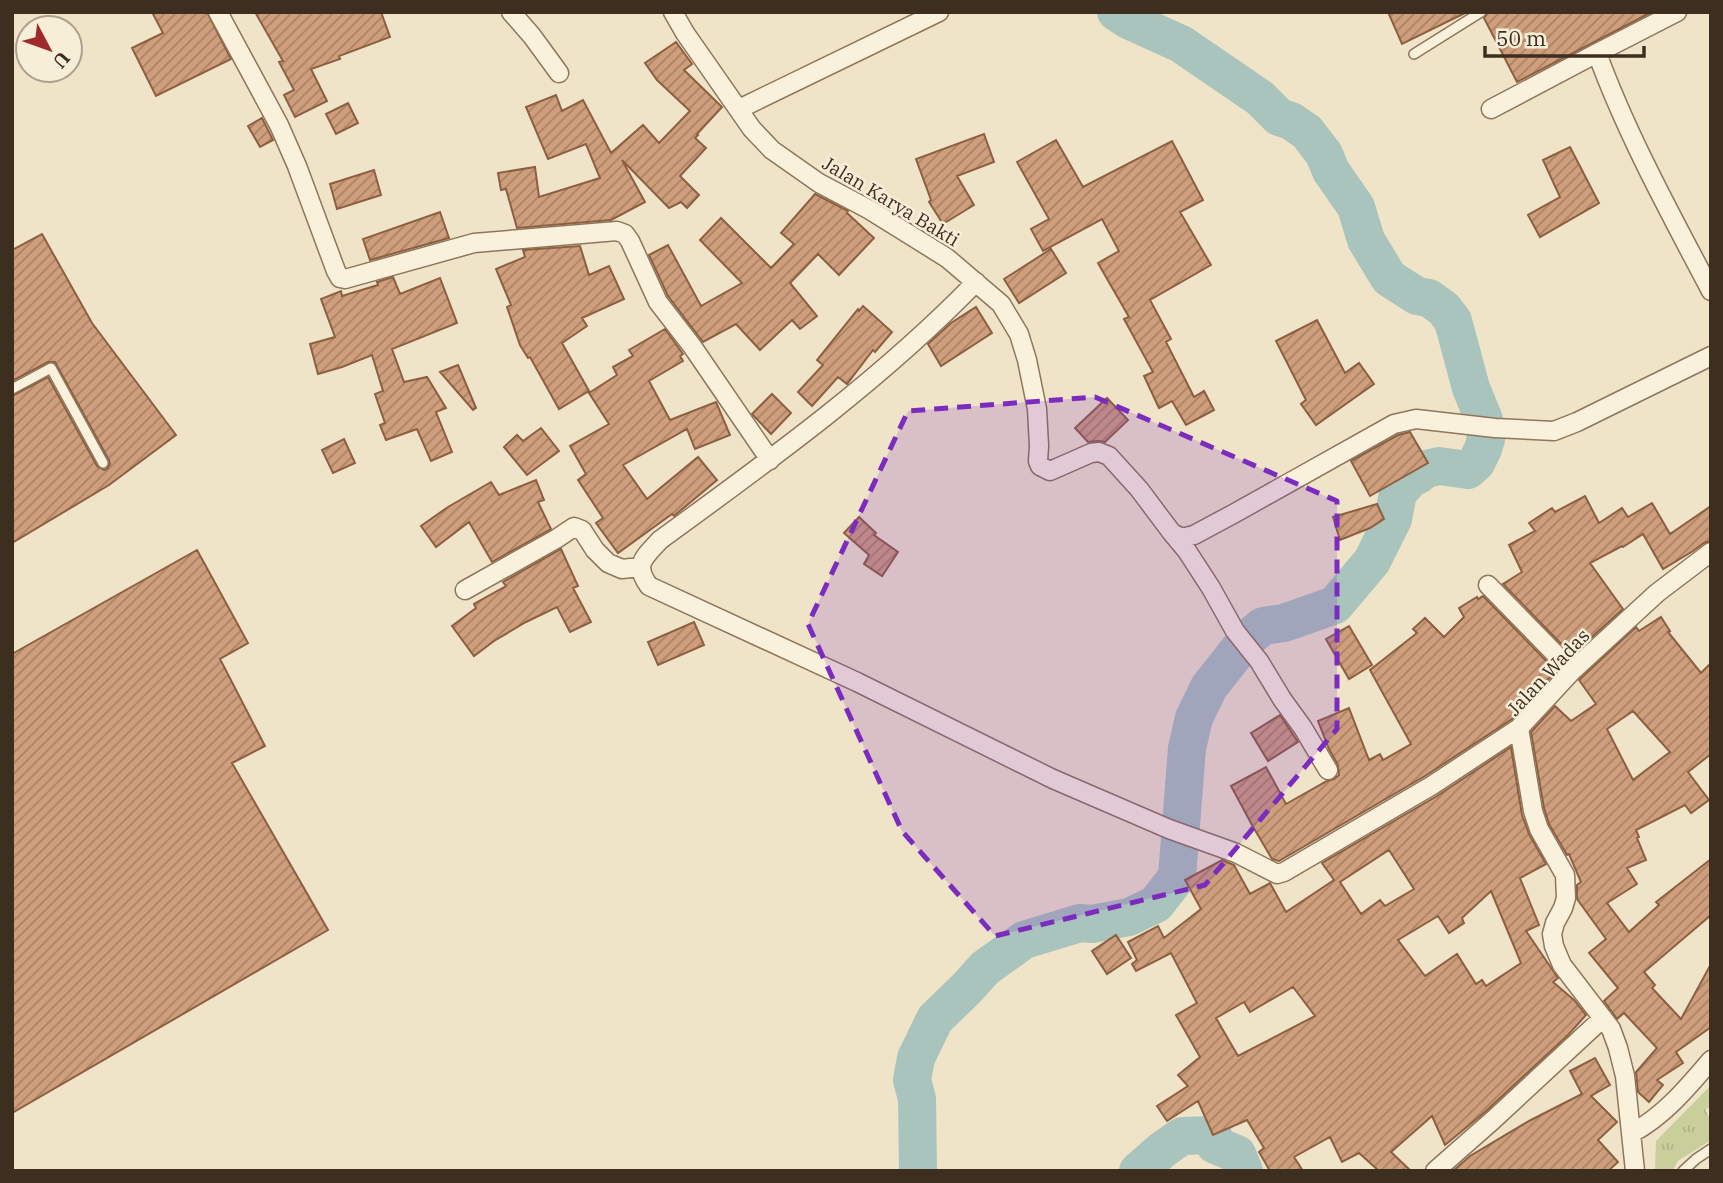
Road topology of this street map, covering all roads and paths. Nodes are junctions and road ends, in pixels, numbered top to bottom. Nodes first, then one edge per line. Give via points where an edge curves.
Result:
1 (218, 12) edge
2 (510, 12) edge
3 (673, 12) edge
4 (939, 12) edge
5 (1481, 12) edge
6 (1676, 12) edge
7 (1597, 53) junction
8 (1414, 54) dead end
9 (559, 73) dead end
10 (738, 108) junction
11 (1491, 109) dead end
12 (976, 282) junction
13 (1711, 291) edge
14 (1711, 356) edge
15 (12, 389) edge
16 (770, 460) junction
17 (103, 463) dead end
18 (1172, 533) junction
19 (1711, 552) edge
20 (640, 567) junction
21 (1488, 585) dead end
22 (465, 590) dead end
23 (1572, 671) junction
24 (1519, 728) junction
25 (1328, 770) dead end
26 (1603, 1018) junction
27 (1711, 1060) edge
28 (1632, 1133) junction
29 (1711, 1149) edge
30 (1435, 1171) edge
31 (1635, 1171) edge
32 (1683, 1171) edge

1 - 16 street via 297,166 340,278 474,243 625,234 658,302
2 - 9 street
3 - 10 street, Jalan Karya Bakti
4 - 10 street
5 - 8 lane
6 - 7 street
7 - 11 street
7 - 13 street via 1618,106
10 - 12 street, Jalan Karya Bakti via 772,150 947,258
12 - 16 street via 864,385
12 - 18 street, Jalan Karya Bakti via 1001,304 1019,334 1037,409 1040,466 1051,471 1091,453 1109,456
14 - 18 street via 1554,431 1416,419 1394,424 1195,535 1182,538
15 - 17 lane via 51,368
16 - 20 street via 660,540
18 - 25 street
19 - 23 street, Jalan Wadas via 1657,593
20 - 22 street via 622,569 608,563 582,530 574,527
20 - 24 street via 649,586 1053,779 1277,874 1430,786
21 - 23 street
23 - 24 street, Jalan Wadas
24 - 26 street, Jalan Wadas via 1533,811 1566,881 1566,898 1552,934 1554,946 1562,965
26 - 28 street, Jalan Wadas via 1622,1063
26 - 30 street
27 - 28 street via 1657,1117
28 - 31 street, Jalan Wadas
29 - 32 lane

